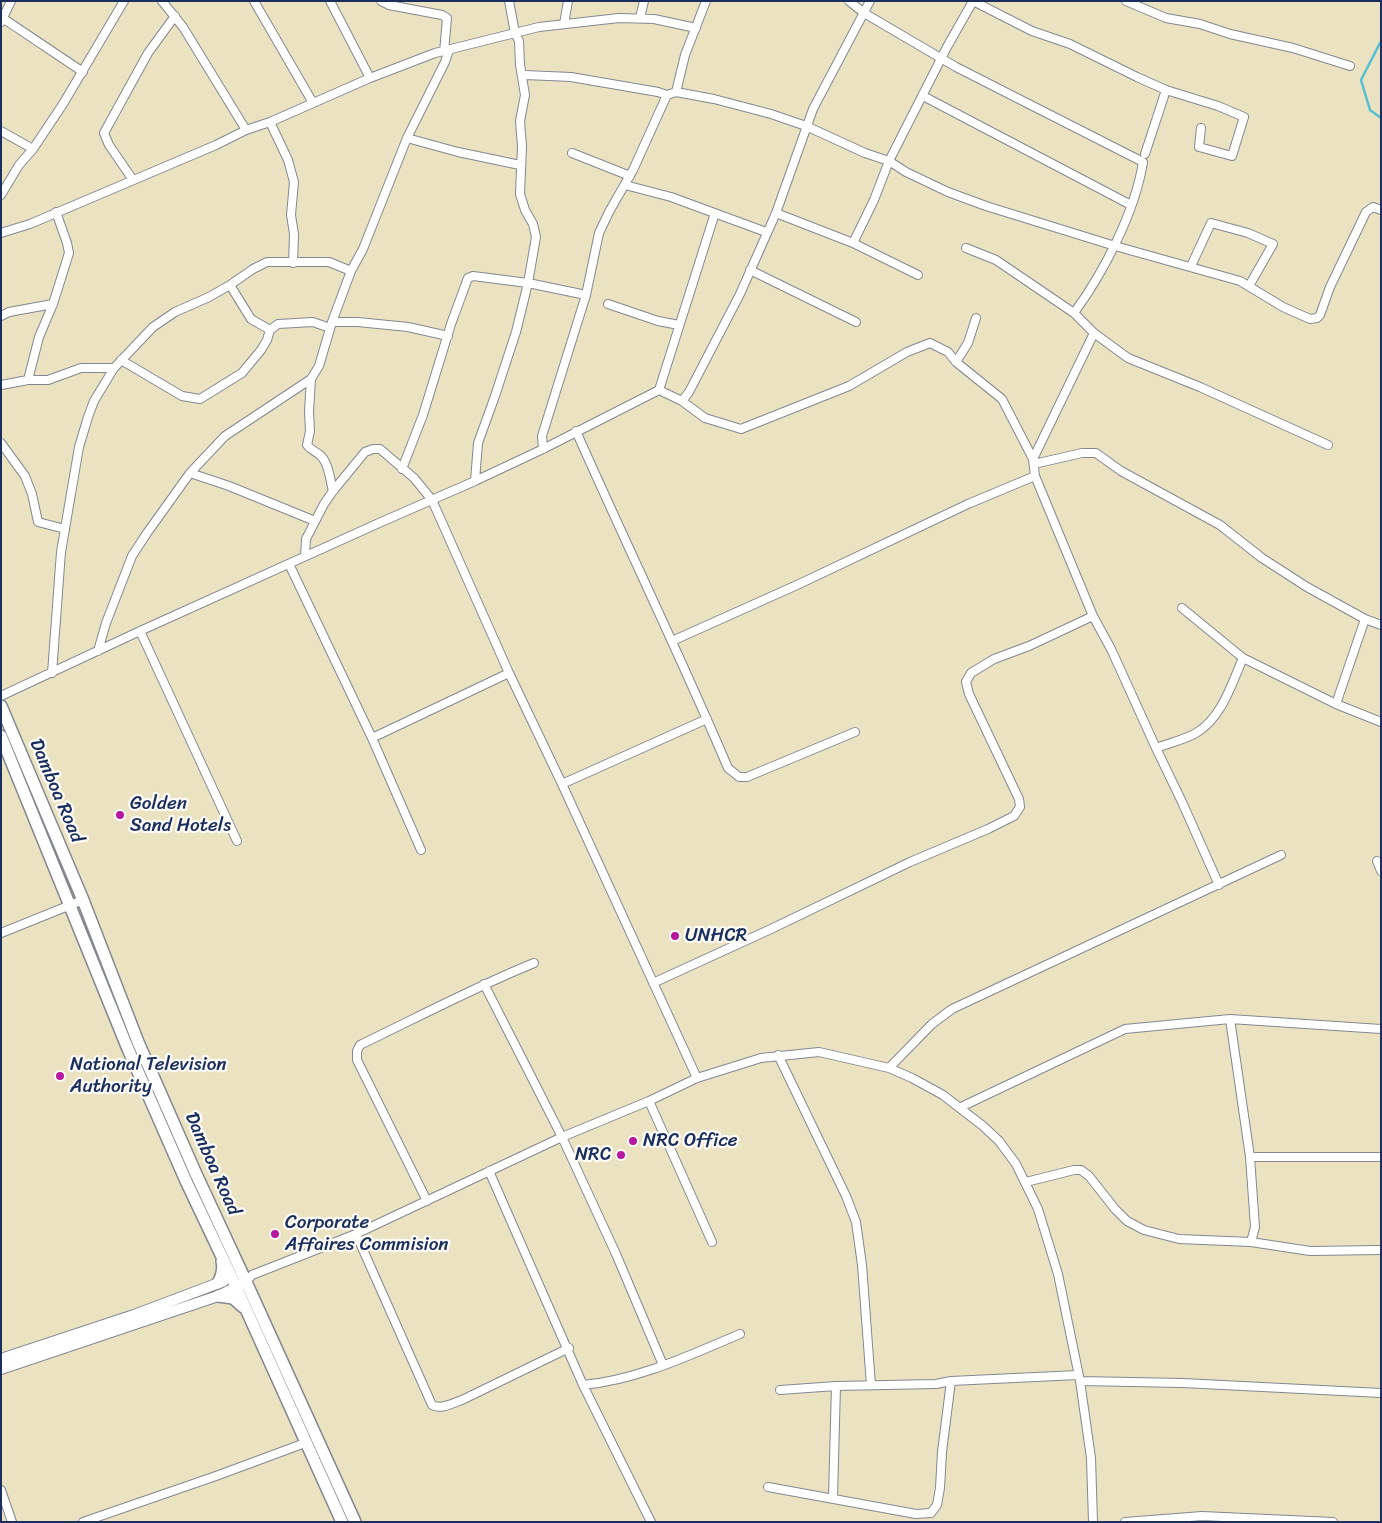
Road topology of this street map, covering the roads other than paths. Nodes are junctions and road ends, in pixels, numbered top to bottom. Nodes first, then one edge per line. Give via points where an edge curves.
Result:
1 (11, 1) edge
2 (124, 1) edge
3 (162, 1) edge
4 (254, 1) edge
5 (330, 1) edge
6 (509, 1) edge
7 (568, 1) edge
8 (644, 1) edge
9 (706, 1) edge
10 (849, 1) edge
11 (870, 1) edge
12 (973, 1) edge
13 (1126, 1) edge
14 (387, 3) edge
15 (864, 13) junction
16 (174, 16) junction
17 (640, 18) junction
18 (2, 19) edge
19 (564, 24) junction
20 (696, 28) junction
21 (515, 33) junction
22 (446, 51) junction
23 (942, 58) junction
24 (1350, 66) dead end
25 (83, 72) junction
26 (522, 77) junction
27 (370, 78) junction
28 (1166, 90) junction
29 (676, 92) junction
30 (666, 95) junction
31 (923, 96) junction
32 (313, 103) junction
33 (270, 122) junction
34 (806, 126) junction
35 (1201, 128) dead end
36 (246, 130) junction
37 (1, 131) edge
38 (407, 138) junction
39 (32, 149) junction
40 (572, 153) dead end
41 (1145, 154) dead end
42 (889, 161) junction
43 (520, 165) junction
44 (630, 176) junction
45 (133, 180) junction
46 (625, 184) junction
47 (1, 195) edge
48 (1131, 205) junction
49 (1381, 210) edge
50 (56, 212) junction
51 (715, 213) junction
52 (776, 213) junction
53 (766, 232) junction
54 (1, 233) edge
55 (853, 243) junction
56 (1115, 246) junction
57 (966, 248) dead end
58 (293, 263) junction
59 (1191, 266) junction
60 (750, 270) junction
61 (351, 271) junction
62 (918, 275) dead end
63 (528, 283) junction
64 (230, 285) junction
65 (1249, 286) junction
66 (586, 295) junction
67 (53, 304) junction
68 (608, 304) dead end
69 (1074, 313) junction
70 (1, 316) edge
71 (976, 318) dead end
72 (856, 322) dead end
73 (331, 325) junction
74 (679, 326) junction
75 (270, 330) junction
76 (1094, 332) junction
77 (448, 336) junction
78 (121, 360) junction
79 (956, 362) junction
80 (114, 368) junction
81 (311, 379) junction
82 (28, 380) junction
83 (1, 385) edge
84 (659, 390) junction
85 (682, 401) junction
86 (576, 431) junction
87 (1, 443) edge
88 (1328, 445) dead end
89 (543, 449) junction
90 (1034, 462) junction
91 (402, 469) junction
92 (190, 473) junction
93 (1036, 476) junction
94 (475, 481) junction
95 (333, 491) junction
96 (432, 500) junction
97 (315, 521) junction
98 (65, 529) junction
99 (305, 556) junction
100 (289, 564) junction
101 (1182, 608) dead end
102 (1093, 616) junction
103 (1365, 619) junction
104 (1381, 625) edge
105 (140, 631) junction
106 (672, 641) junction
107 (98, 651) junction
108 (1243, 658) junction
109 (52, 673) junction
110 (509, 673) junction
111 (1, 696) edge
112 (1336, 704) junction
113 (1, 706) edge
114 (708, 719) junction
115 (1381, 722) edge
116 (855, 732) dead end
117 (1, 736) edge
118 (372, 738) junction
119 (1156, 748) junction
120 (562, 784) junction
121 (237, 841) dead end
122 (421, 850) dead end
123 (1281, 855) dead end
124 (1377, 861) dead end
125 (1381, 871) edge
126 (1219, 885) junction
127 (83, 900) junction
128 (71, 906) junction
129 (1, 933) edge
130 (534, 963) dead end
131 (653, 983) junction
132 (484, 984) junction
133 (1230, 1019) junction
134 (1381, 1029) edge
135 (778, 1056) junction
136 (889, 1068) junction
137 (697, 1078) junction
138 (649, 1101) junction
139 (961, 1107) junction
140 (562, 1137) junction
141 (1250, 1157) junction
142 (1381, 1157) edge
143 (489, 1171) junction
144 (1026, 1182) junction
145 (427, 1201) junction
146 (356, 1234) junction
147 (712, 1242) dead end
148 (1251, 1242) junction
149 (1381, 1250) edge
150 (221, 1255) junction
151 (241, 1279) junction
152 (218, 1284) junction
153 (218, 1296) junction
154 (245, 1308) junction
155 (740, 1334) dead end
156 (569, 1348) junction
157 (1, 1359) edge
158 (663, 1366) junction
159 (1, 1369) edge
160 (1079, 1378) junction
161 (951, 1381) junction
162 (583, 1385) junction
163 (871, 1385) junction
164 (836, 1386) junction
165 (780, 1390) dead end
166 (1381, 1393) edge
167 (305, 1443) junction
168 (768, 1487) dead end
169 (1, 1490) edge
170 (833, 1498) junction
171 (12, 1522) edge
172 (83, 1522) edge
173 (342, 1522) edge
174 (355, 1522) edge
175 (652, 1522) edge
176 (1093, 1522) edge
177 (1125, 1522) edge
178 (1333, 1522) edge

1 - 18 street
2 - 25 street
3 - 16 street
4 - 32 street
5 - 27 street
6 - 21 street
7 - 19 street
8 - 17 street
9 - 20 street
10 - 15 street
11 - 15 street
12 - 23 street
12 - 28 street
13 - 24 street via 1166,18 1293,48
14 - 22 street via 447,18
15 - 23 street
15 - 34 street
16 - 36 street
16 - 45 street via 148,52 104,133
17 - 19 street
17 - 20 street
18 - 25 street
19 - 21 street
20 - 29 street
21 - 22 street
21 - 26 street via 520,41
22 - 27 street
22 - 38 street via 445,62
23 - 31 street
23 - 48 street via 1143,162
25 - 39 street
26 - 30 street via 571,77
26 - 43 street via 525,96 520,121
27 - 32 street
28 - 35 street via 1244,117 1232,156 1199,148
28 - 41 street
29 - 30 street
29 - 34 street
30 - 44 street
31 - 42 street
31 - 48 street
32 - 33 street
33 - 36 street
33 - 58 street via 288,160 294,182 291,216
34 - 42 street
34 - 52 street
36 - 45 street
37 - 39 street
38 - 43 street
38 - 61 street via 363,249
39 - 47 street
40 - 44 street
42 - 55 street
42 - 56 street via 940,188 986,206
43 - 63 street via 520,194 536,237
44 - 46 street
45 - 50 street
46 - 51 street
46 - 66 street via 599,233
48 - 56 street
49 - 65 street via 1373,207 1366,212 1318,318 1310,319 1284,307
50 - 54 street
50 - 67 street via 70,254
51 - 53 street
51 - 74 street
52 - 53 street
52 - 55 street
53 - 60 street
55 - 62 street
56 - 59 street
56 - 69 street
57 - 69 street via 996,260
58 - 61 street via 329,262
58 - 64 street via 267,262
59 - 65 street via 1240,280
59 - 65 street via 1211,223 1248,233 1273,244
60 - 72 street
60 - 85 street via 710,353
61 - 73 street
63 - 66 street
63 - 77 street via 468,278
63 - 94 street via 516,332 478,443
64 - 75 street via 251,319
64 - 78 street via 175,312 153,327
66 - 89 street via 542,436
67 - 70 street
67 - 82 street via 39,337
68 - 74 street
69 - 76 street
71 - 79 street via 968,343
73 - 75 street via 314,322 278,324
73 - 77 street via 358,322 408,326
73 - 81 street via 319,366
74 - 84 street
75 - 78 street via 261,350 242,373 200,399 182,396
76 - 88 street via 1128,358
76 - 90 street
77 - 91 street
78 - 80 street
79 - 85 street via 948,352 930,343 907,352 849,386 741,429 705,418
79 - 90 street via 1002,399
80 - 82 street via 81,368 48,380
80 - 98 street via 88,417 79,447
81 - 92 street via 225,436
81 - 95 street via 307,445 324,461
82 - 83 street
84 - 85 street
84 - 86 street
86 - 89 street
86 - 106 street
87 - 98 street via 25,476 38,522
89 - 94 street
90 - 93 street
90 - 103 street via 1096,453 1121,471 1220,525 1262,558
91 - 95 street via 380,449 372,449 365,452
91 - 96 street
92 - 97 street
92 - 107 street via 132,556
93 - 102 street
93 - 106 street via 968,504
94 - 96 street
95 - 97 street
96 - 99 street
96 - 110 street
97 - 99 street via 306,539
98 - 109 street
99 - 100 street
100 - 105 street
100 - 118 street
101 - 108 street
102 - 119 street
102 - 131 street via 994,660 971,673 966,682 1019,799 1020,807 1014,816
103 - 104 street
103 - 112 street
105 - 107 street
105 - 121 street
106 - 114 street
107 - 109 street
108 - 112 street
108 - 119 street via 1225,699 1211,720 1196,733
109 - 111 street
110 - 118 street
110 - 120 street
112 - 115 street
113 - 127 main road, Damboa Road
114 - 116 street via 728,768 739,777 747,777
114 - 120 street
117 - 128 main road, Damboa Road
118 - 122 street
119 - 126 street
120 - 131 street
123 - 126 street
124 - 125 street
126 - 136 street via 952,1009 932,1024
127 - 128 street
127 - 151 main road, Damboa Road via 142,1051
128 - 129 street
128 - 150 main road, Damboa Road via 128,1049
130 - 132 street
131 - 137 street
132 - 140 street
132 - 145 street via 360,1045 357,1051 357,1060
133 - 134 street
133 - 139 street via 1125,1029
133 - 141 street
135 - 136 street via 819,1052
135 - 137 street via 761,1058
135 - 163 street via 856,1222
136 - 139 street
137 - 138 street
138 - 140 street
138 - 147 street
139 - 144 street via 999,1141
140 - 143 street
140 - 158 street
141 - 142 street
141 - 148 street via 1255,1227
143 - 145 street
143 - 156 street
144 - 148 street via 1081,1170 1127,1221 1144,1230 1179,1239
144 - 160 street via 1058,1274
145 - 146 street
146 - 151 street
146 - 156 street via 432,1405 445,1406 462,1400
148 - 149 street via 1310,1252
150 - 151 main road, Damboa Road
150 - 152 main road via 224,1267
151 - 152 street
151 - 153 street
151 - 154 main road, Damboa Road
151 - 174 main road, Damboa Road
152 - 157 street
153 - 154 main road via 233,1298
153 - 159 street
154 - 167 main road, Damboa Road
155 - 158 street
156 - 162 street
158 - 162 street via 604,1383
160 - 161 street
160 - 166 street
160 - 176 street via 1091,1458
161 - 163 street
161 - 170 street via 940,1488 937,1505 931,1513 916,1514
162 - 175 street
163 - 164 street
164 - 165 street
164 - 170 street
167 - 172 street
167 - 173 main road, Damboa Road
168 - 170 street
169 - 171 street
177 - 178 street via 1202,1516

